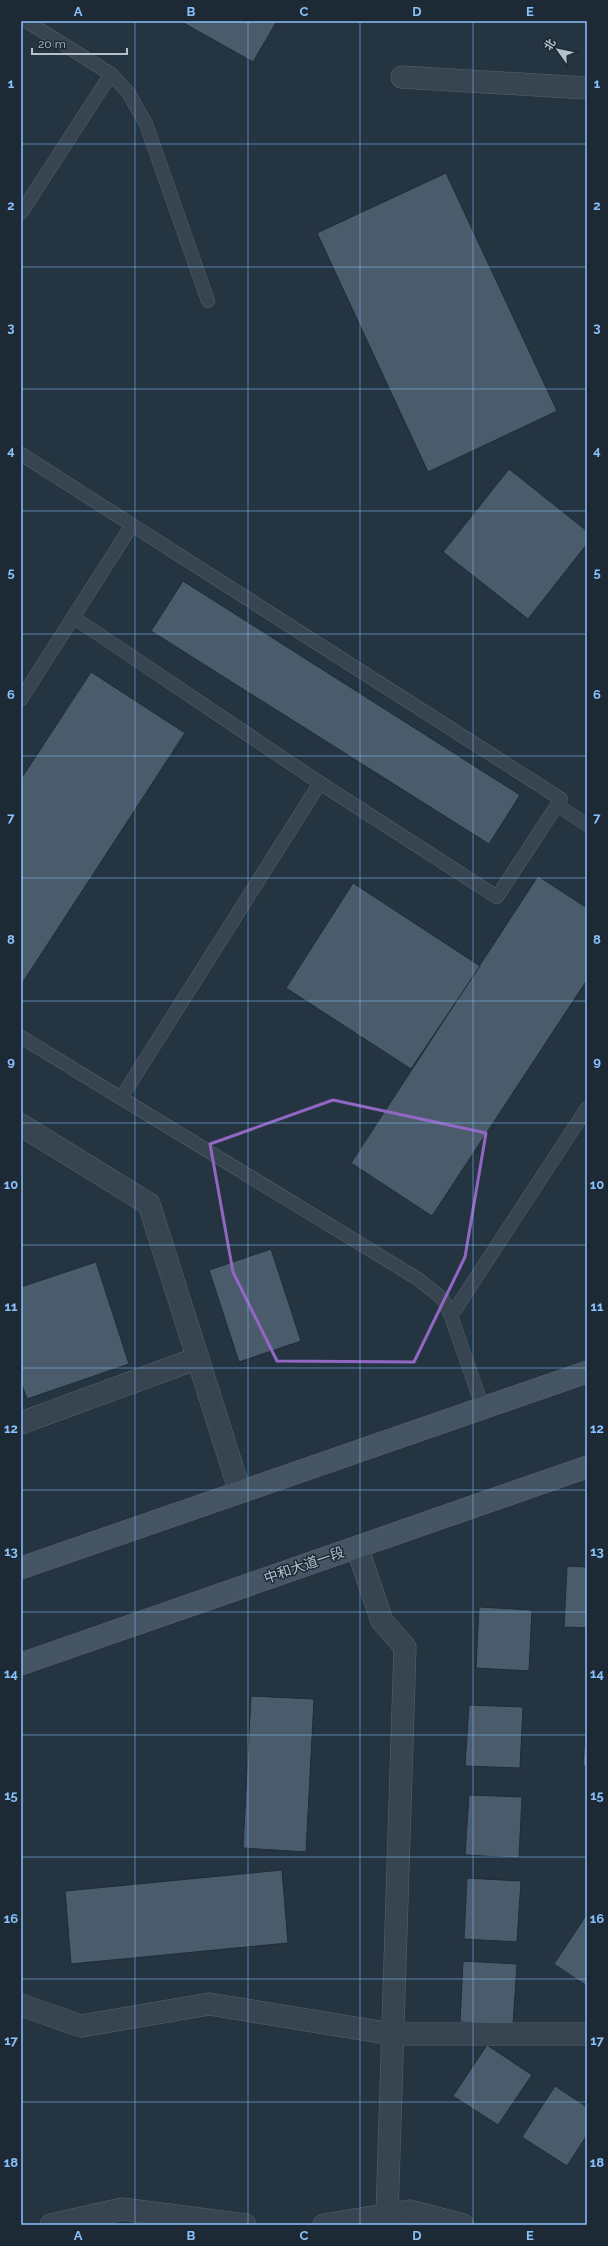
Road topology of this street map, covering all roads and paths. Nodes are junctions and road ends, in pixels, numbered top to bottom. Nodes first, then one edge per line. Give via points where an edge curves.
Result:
1 (26, 21) edge
2 (111, 74) junction
3 (402, 77) dead end
4 (587, 88) edge
5 (21, 213) edge
6 (208, 301) dead end
7 (21, 454) edge
8 (132, 525) junction
9 (73, 617) junction
10 (21, 699) edge
11 (320, 783) junction
12 (557, 805) junction
13 (587, 825) edge
14 (21, 1037) edge
15 (121, 1098) junction
16 (587, 1108) edge
17 (21, 1125) edge
18 (451, 1316) junction
19 (198, 1358) junction
20 (587, 1372) edge
21 (483, 1408) junction
22 (21, 1423) edge
23 (587, 1467) edge
24 (240, 1492) junction
25 (357, 1547) junction
26 (21, 1568) edge
27 (21, 1664) edge
28 (21, 2005) edge
29 (392, 2034) junction
30 (587, 2034) edge
31 (387, 2215) junction
32 (51, 2225) edge
33 (245, 2225) edge
34 (324, 2225) edge
35 (463, 2225) edge

1 - 2 lane
2 - 5 lane
2 - 6 lane via 128,92 146,124
3 - 4 street
7 - 8 lane
8 - 9 lane
8 - 12 lane via 561,799
9 - 10 lane
9 - 11 lane
11 - 12 lane via 497,897
11 - 15 lane
12 - 13 lane
14 - 15 lane
15 - 18 lane via 418,1279 442,1300
16 - 18 lane
17 - 19 street via 150,1204
18 - 21 lane
19 - 22 street
19 - 24 street
20 - 21 main road
21 - 24 main road
23 - 25 main road, 中和大道一段
24 - 26 main road
25 - 27 main road, 中和大道一段
25 - 29 street via 382,1621 405,1647
28 - 29 street via 81,2026 209,2004
29 - 30 street
29 - 31 street
31 - 34 street
31 - 35 street via 409,2211
32 - 33 street via 122,2209

